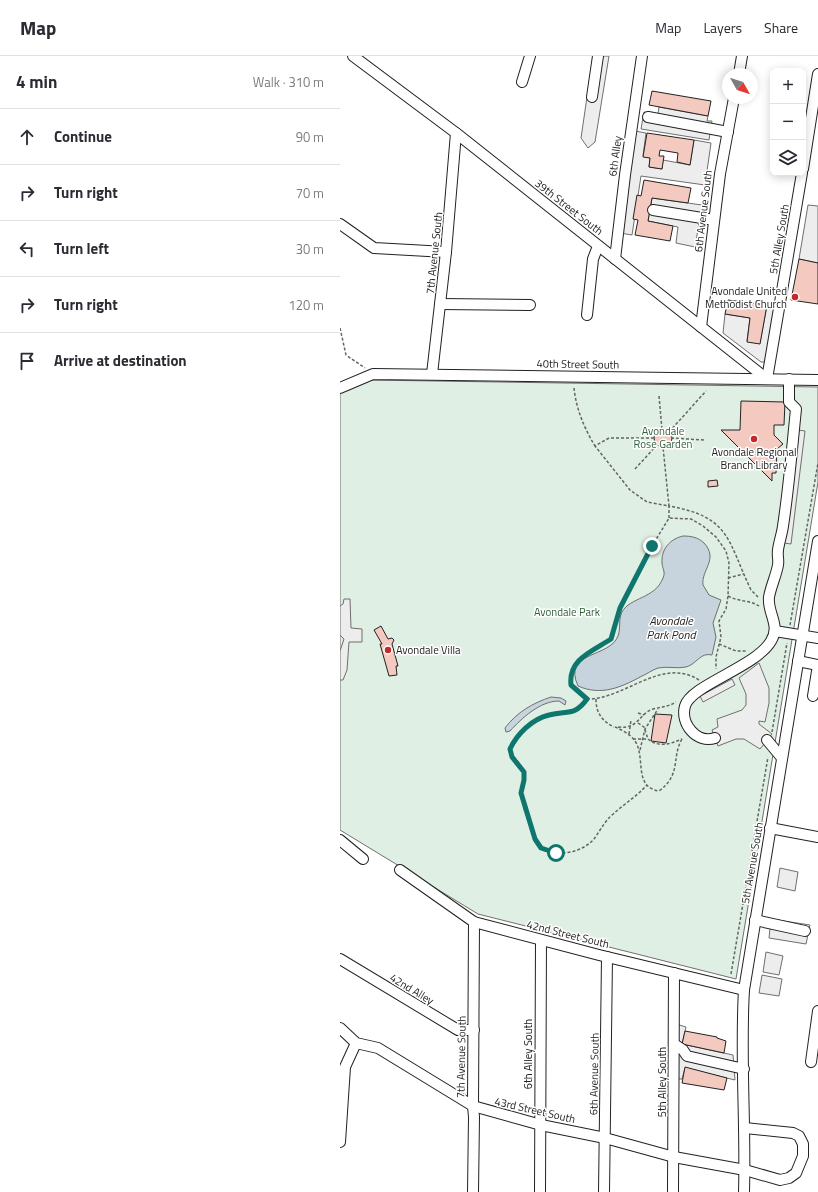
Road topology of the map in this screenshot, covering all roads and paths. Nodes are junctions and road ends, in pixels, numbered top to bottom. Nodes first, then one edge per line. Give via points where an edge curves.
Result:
1 (353, 56) edge
2 (530, 56) edge
3 (598, 56) edge
4 (642, 56) edge
5 (742, 56) edge
6 (740, 68) edge
7 (818, 74) edge
8 (522, 82) dead end
9 (592, 97) dead end
10 (733, 104) edge
11 (648, 117) dead end
12 (728, 132) junction
13 (456, 133) junction
14 (806, 149) edge
15 (801, 176) edge
16 (653, 210) dead end
17 (714, 220) junction
18 (340, 224) edge
19 (598, 246) junction
20 (446, 252) junction
21 (615, 259) junction
22 (440, 304) junction
23 (530, 305) dead end
24 (587, 315) dead end
25 (701, 327) junction
26 (340, 328) edge
27 (373, 374) junction
28 (432, 374) junction
29 (767, 379) junction
30 (788, 379) junction
31 (818, 380) edge
32 (340, 388) edge
33 (574, 388) dead end
34 (706, 391) dead end
35 (659, 396) dead end
36 (662, 430) dead end
37 (669, 432) dead end
38 (654, 438) dead end
39 (671, 438) dead end
40 (704, 440) dead end
41 (657, 445) dead end
42 (595, 446) junction
43 (663, 447) dead end
44 (818, 463) edge
45 (635, 469) dead end
46 (669, 506) junction
47 (669, 518) junction
48 (818, 542) edge
49 (744, 574) junction
50 (728, 578) junction
51 (728, 596) junction
52 (758, 598) dead end
53 (759, 606) dead end
54 (775, 631) junction
55 (789, 633) junction
56 (802, 635) junction
57 (818, 638) edge
58 (719, 644) junction
59 (751, 649) dead end
60 (798, 661) junction
61 (818, 665) edge
62 (716, 672) dead end
63 (700, 681) dead end
64 (813, 696) dead end
65 (587, 699) junction
66 (596, 699) junction
67 (678, 701) dead end
68 (658, 709) junction
69 (638, 713) dead end
70 (645, 715) junction
71 (630, 720) dead end
72 (638, 722) junction
73 (630, 726) junction
74 (615, 727) junction
75 (645, 729) junction
76 (629, 734) junction
77 (642, 738) junction
78 (715, 738) dead end
79 (633, 739) junction
80 (648, 739) junction
81 (769, 742) junction
82 (640, 753) junction
83 (782, 758) junction
84 (646, 784) junction
85 (770, 828) junction
86 (818, 837) edge
87 (340, 840) edge
88 (363, 859) dead end
89 (400, 870) dead end
90 (755, 920) junction
91 (474, 922) junction
92 (805, 931) dead end
93 (541, 940) junction
94 (607, 957) junction
95 (340, 959) edge
96 (674, 973) junction
97 (731, 974) dead end
98 (744, 990) junction
99 (818, 1012) edge
100 (340, 1028) edge
101 (474, 1030) junction
102 (356, 1043) junction
103 (674, 1044) junction
104 (687, 1056) junction
105 (811, 1062) dead end
106 (674, 1066) junction
107 (744, 1069) junction
108 (473, 1106) junction
109 (541, 1124) junction
110 (745, 1128) junction
111 (605, 1138) junction
112 (340, 1142) edge
113 (674, 1157) junction
114 (745, 1170) junction
115 (473, 1192) edge
116 (540, 1192) edge
117 (604, 1192) edge
118 (673, 1192) edge
119 (744, 1192) edge

1 - 13 street, 39th Street South
2 - 8 street
3 - 9 street
4 - 21 street, 6th Alley via 624,175
5 - 6 street
7 - 14 street
10 - 12 street, 6th Avenue South
11 - 12 street
12 - 17 street, 6th Avenue South
13 - 19 street, 39th Street South
13 - 20 street, 7th Avenue South
15 - 29 street, 5th Alley South
16 - 17 street
17 - 25 street, 6th Avenue South
18 - 20 street via 374,248
19 - 21 street, 39th Street South
19 - 24 street
20 - 22 street, 7th Avenue South
21 - 25 street, 39th Street South
22 - 23 street
22 - 28 street, 7th Avenue South
25 - 29 street, 39th Street South
26 - 27 path via 346,355
27 - 28 street, 40th Street South
27 - 32 street, 40th Street South
28 - 29 street, 40th Street South
29 - 30 street, 40th Street South
30 - 31 street, 40th Street South
30 - 54 street via 790,402 796,409 778,564 769,603 775,620
33 - 42 path via 586,432
34 - 37 path
35 - 36 path
38 - 42 path via 609,438
39 - 40 path
41 - 45 path
42 - 46 path via 630,490 647,502
43 - 46 path
44 - 55 path
46 - 47 path
46 - 49 path via 703,515 726,534
47 - 50 path via 691,519 716,537 726,551 729,563
47 - 65 path via 620,608 611,639 576,662 571,671 571,685
48 - 56 street, 5th Avenue South
49 - 50 path
49 - 52 path via 751,590
50 - 51 path
51 - 53 path via 736,601 755,603
51 - 58 path via 726,608 719,621
54 - 55 street
54 - 78 street via 767,647 747,667 705,686 685,705 684,715 690,730 701,739
55 - 56 street
55 - 81 path
56 - 57 street
56 - 60 street, 5th Avenue South
58 - 59 path via 736,650
58 - 62 path
60 - 61 street
60 - 83 street, 5th Avenue South
61 - 64 street
63 - 66 path via 692,676 662,673
65 - 66 path
65 - 84 path via 576,711 545,716 535,722 519,734 510,749 512,757 524,772 521,793 535,839 541,848 556,853 580,849 594,839 601,826
66 - 74 path via 598,714
67 - 68 path
68 - 70 path via 651,710
68 - 75 path
69 - 70 path
70 - 72 path
71 - 73 path
72 - 73 path
72 - 75 path
73 - 74 path
73 - 76 path
74 - 76 path
75 - 77 path
75 - 80 path
76 - 79 path
77 - 79 path
77 - 80 path
77 - 82 path
79 - 82 path
80 - 84 path via 660,745 682,739 676,764 666,786 659,791
81 - 83 street
81 - 97 path
82 - 84 path via 642,778
83 - 85 street, 5th Avenue South
85 - 86 street
85 - 90 street, 5th Avenue South
87 - 88 street
89 - 91 street, 42nd Street South
90 - 92 street
90 - 98 street, 5th Avenue South
91 - 93 street, 42nd Street South
91 - 101 street, 7th Avenue South
93 - 94 street, 42nd Street South
93 - 109 street, 6th Alley South
94 - 96 street, 42nd Street South
94 - 111 street, 6th Avenue South
95 - 101 street, 42nd Alley via 458,1030
96 - 98 street, 42nd Street South
96 - 103 street, 5th Alley South
98 - 107 street, 5th Avenue South
99 - 105 street
100 - 102 street
101 - 108 street, 7th Avenue South
102 - 108 street, 43rd Street South via 378,1048
102 - 112 street via 346,1067
103 - 104 street
103 - 106 street, 5th Alley South
104 - 106 street
104 - 107 street
106 - 113 street, 5th Alley South
107 - 110 street, 5th Avenue South
108 - 109 street, 43rd Street South
108 - 115 street, 7th Avenue South
109 - 111 street, 43rd Street South
109 - 116 street, 6th Alley South
110 - 114 street, 5th Avenue South
110 - 114 street via 793,1133 799,1136 803,1144 803,1156 796,1173 789,1178 780,1180
111 - 113 street, 43rd Street South
111 - 117 street, 6th Avenue South
113 - 114 street, 43rd Street South
113 - 118 street, 5th Alley South
114 - 119 street, 5th Avenue South

